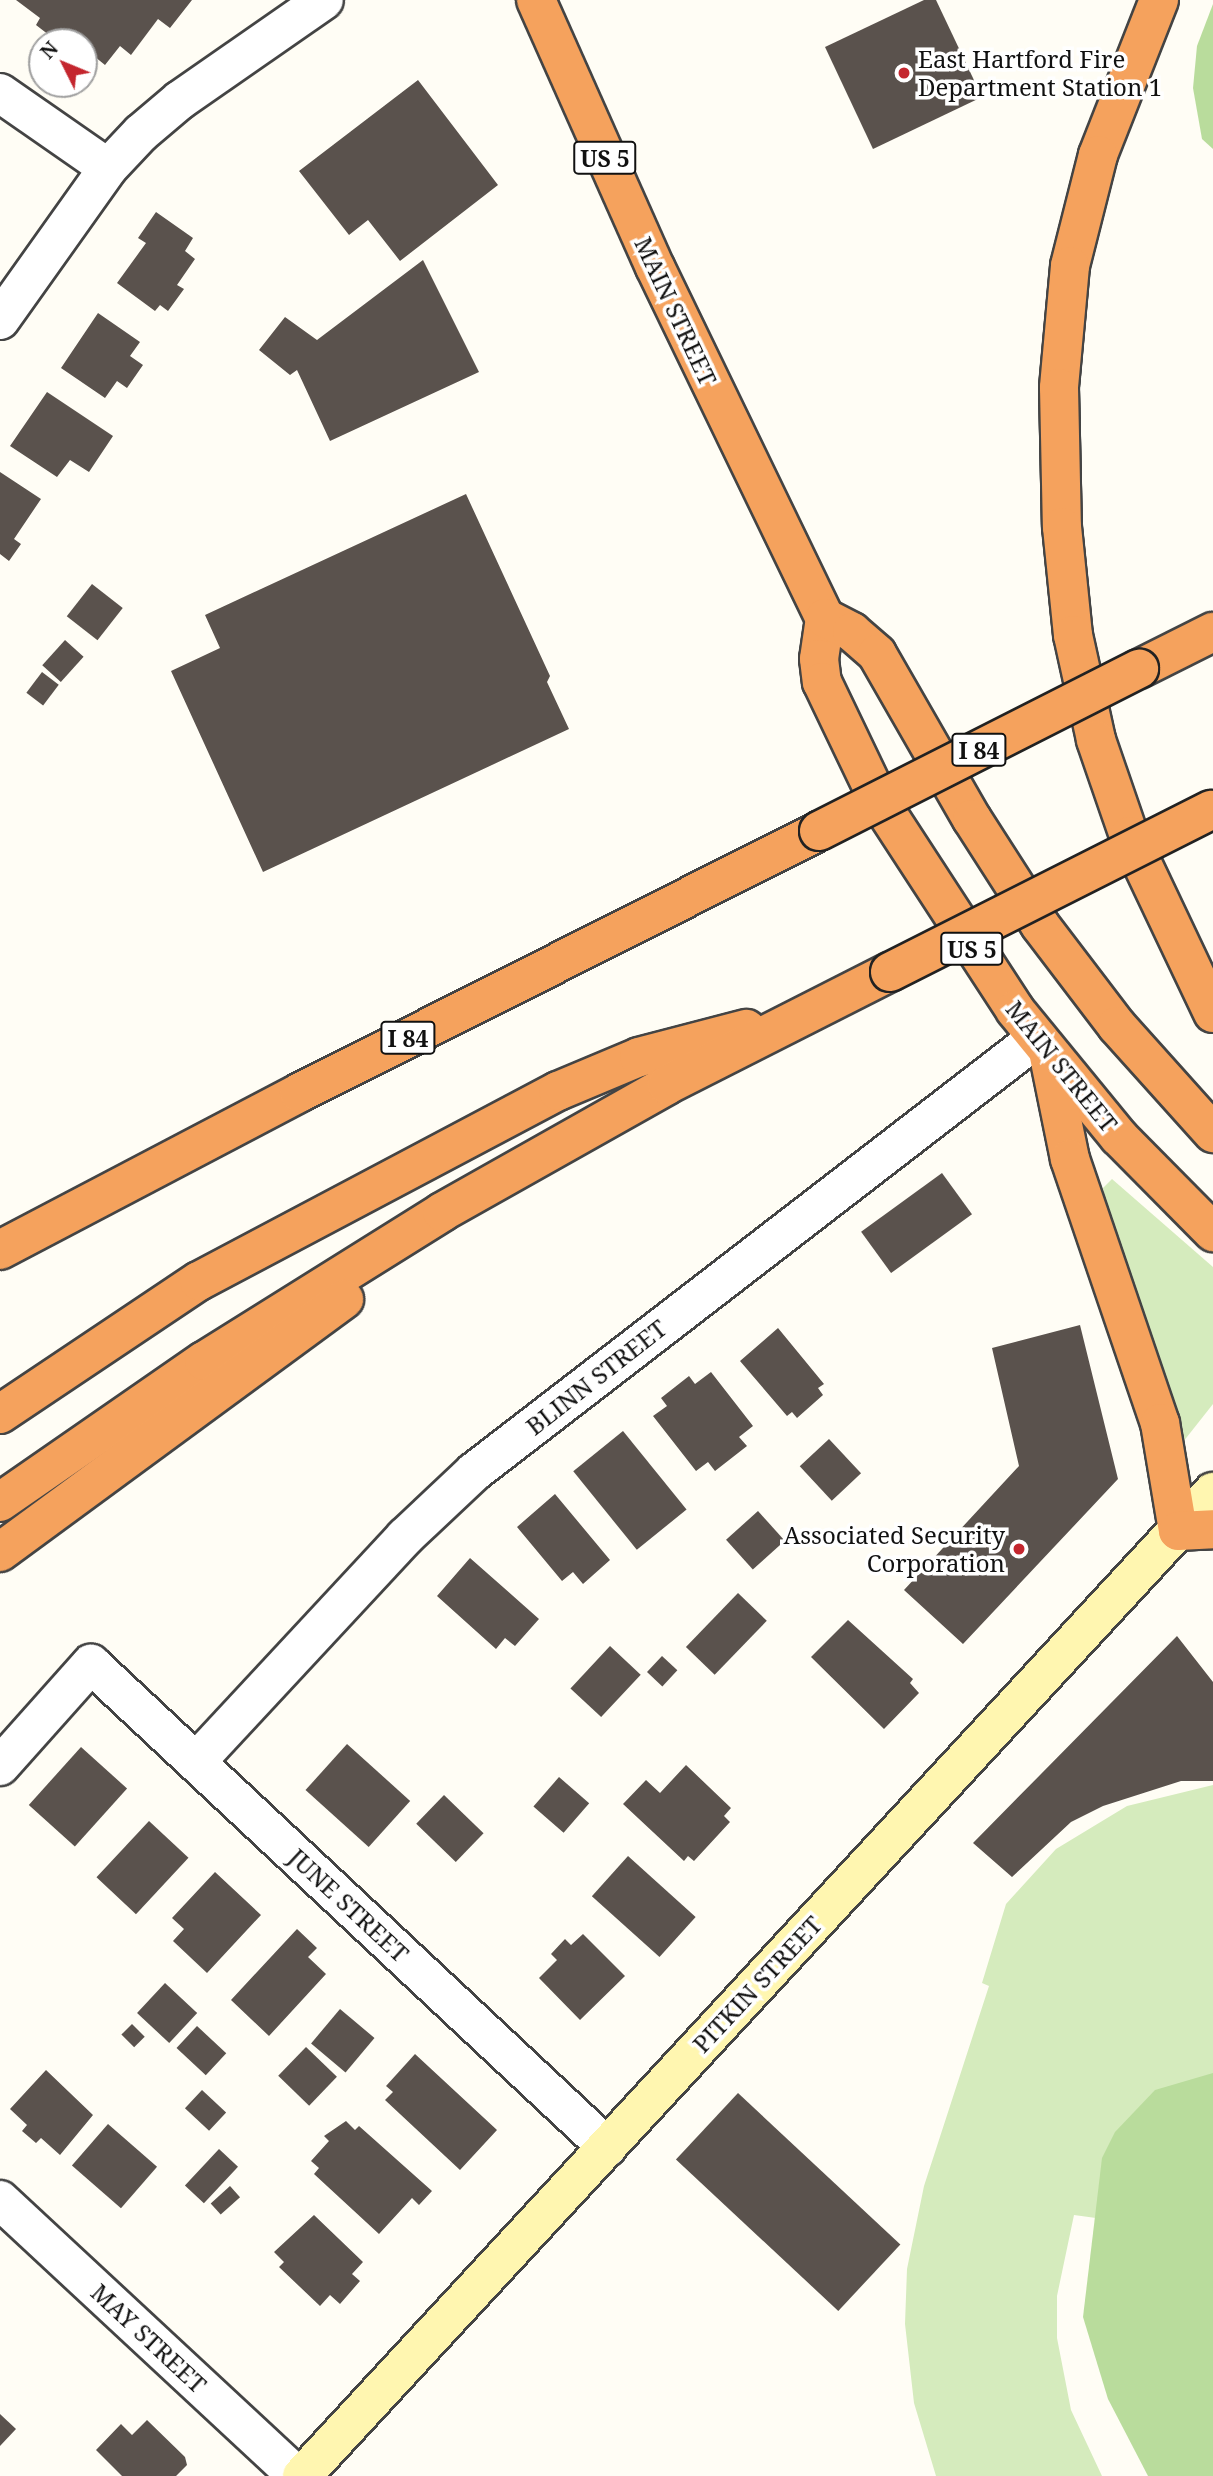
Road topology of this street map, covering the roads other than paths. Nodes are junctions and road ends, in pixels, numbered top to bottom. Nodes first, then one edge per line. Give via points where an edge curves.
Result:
1 (324, 0) edge
2 (536, 0) edge
3 (1159, 0) edge
4 (0, 93) edge
5 (108, 168) junction
6 (0, 320) edge
7 (825, 618) junction
8 (1213, 632) edge
9 (1212, 809) edge
10 (1213, 1013) edge
11 (790, 1022) junction
12 (1043, 1046) junction
13 (1213, 1133) edge
14 (540, 1155) junction
15 (1213, 1232) edge
16 (0, 1250) edge
17 (0, 1415) edge
18 (1213, 1492) edge
19 (0, 1502) edge
20 (1195, 1530) edge
21 (0, 1552) edge
22 (196, 1762) junction
23 (0, 1766) edge
24 (607, 2147) junction
25 (0, 2200) edge
26 (299, 2476) edge

1 - 5 street via 180,100
2 - 7 highway, MAIN STREET / US 5 via 655,267
3 - 10 highway via 1102,143 1070,266 1059,388 1062,527 1073,635 1099,752 1134,848
4 - 5 street
5 - 6 street
7 - 12 highway, MAIN STREET / US 5 via 820,669 853,753 931,886
7 - 13 highway, US 5 via 852,632 877,654 972,819 1040,925 1117,1026
8 - 16 highway, I 84, bridge via 299,1093
9 - 11 highway, bridge
11 - 14 highway
11 - 17 highway via 665,1048 558,1091 199,1281
12 - 15 highway, MAIN STREET / US 5 via 1119,1137
12 - 20 highway via 1070,1159
12 - 22 street, BLINN STREET via 474,1472 405,1537
14 - 19 highway via 242,1336
14 - 21 highway
18 - 20 main road, PITKIN STREET
20 - 24 main road, PITKIN STREET
22 - 23 street, JUNE STREET via 91,1664
22 - 24 street, JUNE STREET
24 - 26 main road, PITKIN STREET
25 - 26 street, MAY STREET

